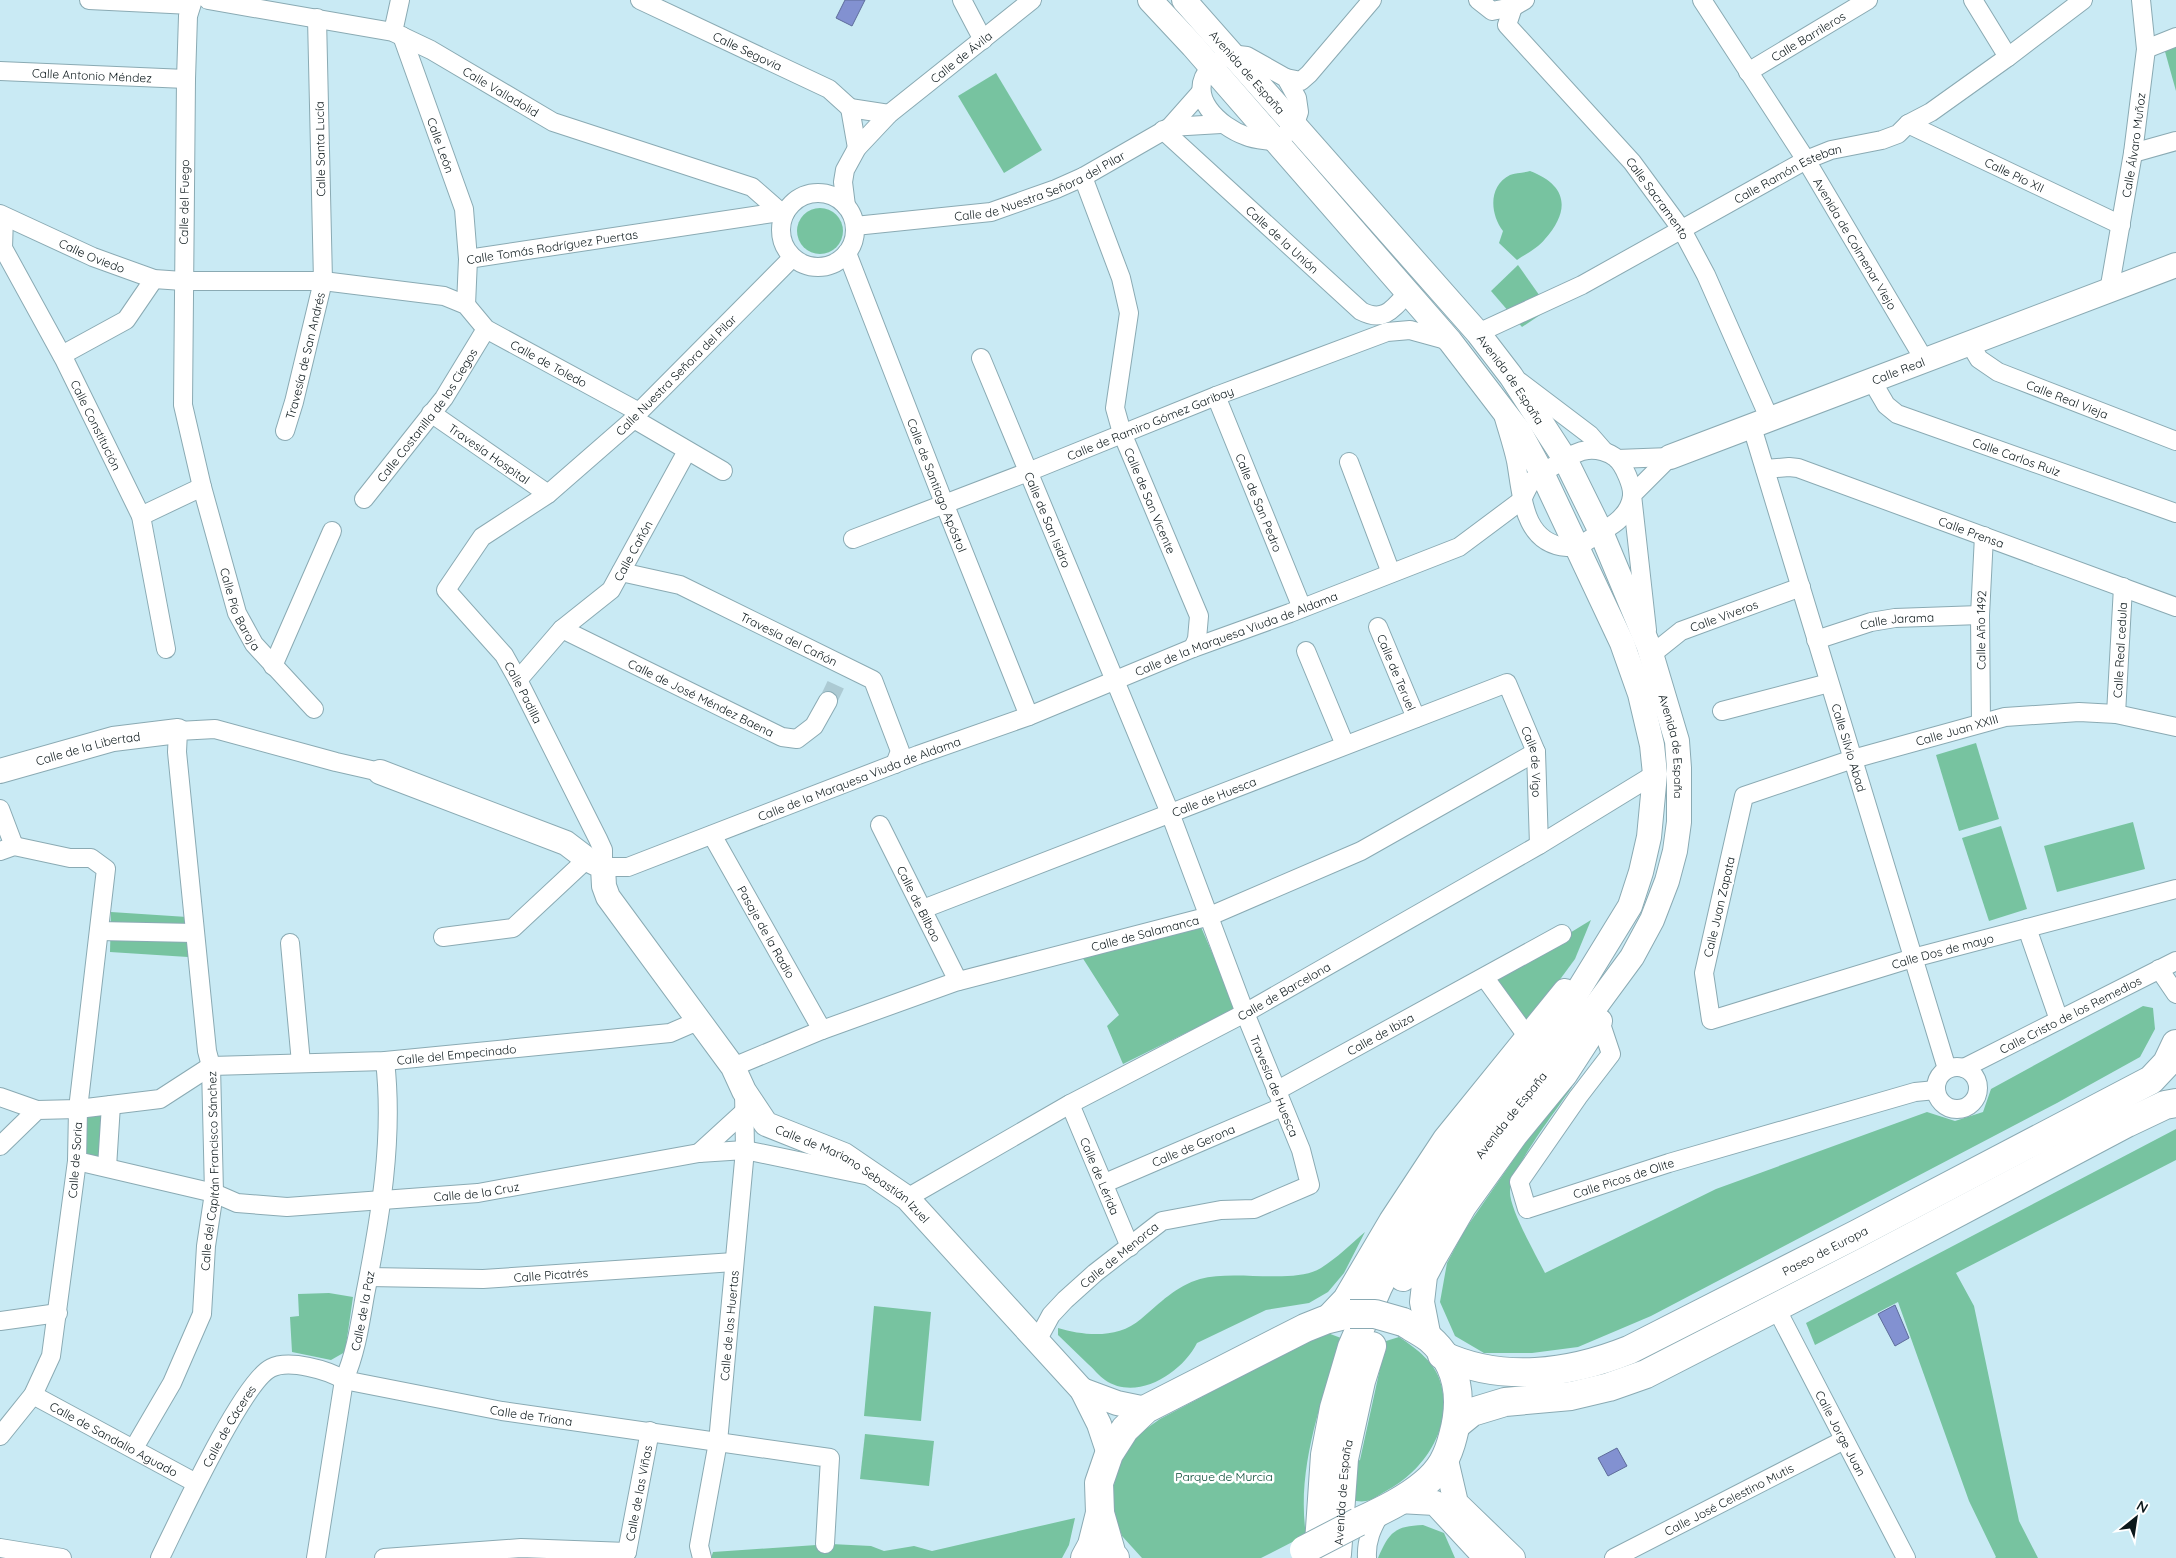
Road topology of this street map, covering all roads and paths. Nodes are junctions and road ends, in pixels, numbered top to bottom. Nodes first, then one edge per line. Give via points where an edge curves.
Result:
1 (89, 0) edge
2 (400, 0) edge
3 (640, 0) edge
4 (962, 0) edge
5 (1032, 0) edge
6 (1150, 0) edge
7 (1184, 0) edge
8 (1372, 0) edge
9 (1478, 0) edge
10 (1702, 0) edge
11 (1868, 0) edge
12 (1973, 0) edge
13 (2084, 0) edge
14 (2141, 0) edge
15 (197, 2) edge
16 (1519, 3) edge
17 (318, 18) junction
18 (398, 34) junction
19 (2176, 38) edge
20 (983, 40) junction
21 (2146, 48) junction
22 (1230, 54) junction
23 (2008, 57) junction
24 (1210, 67) junction
25 (0, 72) edge
26 (1748, 72) junction
27 (1286, 78) junction
28 (186, 79) junction
29 (1201, 92) junction
30 (850, 108) junction
31 (889, 114) junction
32 (1221, 124) junction
33 (1908, 124) junction
34 (1166, 128) junction
35 (1285, 134) junction
36 (2176, 141) edge
37 (857, 148) junction
38 (2134, 153) junction
39 (1806, 160) junction
40 (1083, 177) junction
41 (846, 206) junction
42 (784, 212) junction
43 (2, 215) edge
44 (2121, 225) junction
45 (855, 226) junction
46 (1682, 230) junction
47 (1, 248) edge
48 (847, 253) junction
49 (792, 258) junction
50 (468, 259) junction
51 (2176, 265) edge
52 (154, 279) junction
53 (183, 281) junction
54 (323, 281) junction
55 (2109, 291) junction
56 (1408, 292) junction
57 (466, 305) junction
58 (1368, 315) junction
59 (486, 329) junction
60 (1478, 333) junction
61 (1366, 341) junction
62 (1450, 341) junction
63 (1970, 344) junction
64 (62, 355) junction
65 (981, 358) dead end
66 (1925, 361) junction
67 (1511, 376) junction
68 (1872, 381) junction
69 (1216, 396) junction
70 (182, 405) joint
71 (1501, 409) junction
72 (431, 414) junction
73 (637, 416) junction
74 (1761, 423) junction
75 (285, 431) dead end
76 (1122, 433) junction
77 (2176, 441) edge
78 (687, 451) junction
79 (1611, 455) junction
80 (1670, 457) junction
81 (1565, 459) junction
82 (1349, 462) dead end
83 (1765, 469) junction
84 (724, 472) dead end
85 (1028, 472) junction
86 (1542, 473) junction
87 (202, 487) junction
88 (548, 494) junction
89 (1632, 495) junction
90 (364, 500) dead end
91 (1522, 500) junction
92 (944, 503) junction
93 (2176, 513) edge
94 (141, 516) junction
95 (332, 531) dead end
96 (1601, 532) junction
97 (1984, 536) junction
98 (482, 537) joint
99 (853, 539) dead end
100 (1576, 547) junction
101 (621, 572) junction
102 (1391, 573) junction
103 (1801, 587) junction
104 (2123, 587) junction
105 (2176, 607) edge
106 (1302, 608) junction
107 (1980, 615) junction
108 (1378, 627) dead end
109 (562, 629) junction
110 (1816, 640) junction
111 (1193, 648) junction
112 (166, 649) dead end
113 (1306, 651) dead end
114 (1650, 651) junction
115 (274, 666) junction
116 (518, 680) junction
117 (1114, 680) junction
118 (1506, 683) joint
119 (1829, 683) junction
120 (828, 701) tunnel mouth
121 (314, 709) dead end
122 (1722, 711) dead end
123 (2116, 714) junction
124 (1029, 716) junction
125 (1416, 718) junction
126 (1981, 722) junction
127 (2176, 727) edge
128 (178, 731) junction
129 (1345, 745) junction
130 (1536, 752) junction
131 (1853, 760) junction
132 (896, 764) junction
133 (0, 771) edge
134 (380, 772) joint
135 (1655, 774) junction
136 (1744, 796) joint
137 (0, 809) edge
138 (1170, 813) junction
139 (880, 825) dead end
140 (712, 835) junction
141 (1539, 845) junction
142 (7, 849) edge
143 (595, 863) junction
144 (2176, 889) edge
145 (923, 909) junction
146 (1210, 916) junction
147 (2027, 928) junction
148 (99, 931) junction
149 (194, 933) junction
150 (1562, 934) dead end
151 (443, 937) dead end
152 (290, 944) dead end
153 (1602, 952) junction
154 (1632, 957) junction
155 (1912, 958) junction
156 (2176, 961) edge
157 (2159, 969) junction
158 (1485, 978) junction
159 (958, 981) junction
160 (2176, 994) edge
161 (1245, 1013) junction
162 (700, 1020) junction
163 (1710, 1020) joint
164 (2059, 1020) junction
165 (1600, 1021) junction
166 (1568, 1027) junction
167 (822, 1030) junction
168 (1527, 1036) junction
169 (2176, 1044) edge
170 (385, 1061) junction
171 (301, 1063) junction
172 (211, 1066) junction
173 (733, 1067) junction
174 (1956, 1068) junction
175 (1936, 1090) junction
176 (0, 1097) edge
177 (1279, 1099) junction
178 (745, 1101) junction
179 (2176, 1103) edge
180 (1070, 1104) junction
181 (111, 1105) junction
182 (78, 1109) junction
183 (37, 1110) junction
184 (0, 1146) edge
185 (745, 1150) junction
186 (699, 1153) junction
187 (77, 1161) junction
188 (107, 1167) junction
189 (878, 1178) junction
190 (1105, 1183) junction
191 (1310, 1186) joint
192 (214, 1193) junction
193 (907, 1198) junction
194 (381, 1202) junction
195 (1130, 1247) junction
196 (734, 1262) junction
197 (369, 1277) junction
198 (1776, 1308) junction
199 (58, 1313) junction
200 (1338, 1317) junction
201 (0, 1321) edge
202 (1038, 1339) junction
203 (1436, 1347) junction
204 (344, 1380) junction
205 (1082, 1390) junction
206 (33, 1395) junction
207 (1146, 1409) junction
208 (1456, 1425) junction
209 (650, 1431) junction
210 (0, 1436) edge
211 (1844, 1440) junction
212 (718, 1442) junction
213 (134, 1448) junction
214 (1109, 1454) junction
215 (1446, 1460) junction
216 (196, 1483) junction
217 (1391, 1505) junction
218 (1100, 1513) junction
219 (825, 1544) dead end
220 (0, 1548) edge
221 (629, 1555) edge
222 (1304, 1555) edge
223 (62, 1558) edge
224 (160, 1558) edge
225 (316, 1558) edge
226 (384, 1558) edge
227 (702, 1558) edge
228 (1085, 1558) edge
229 (1115, 1558) edge
230 (1337, 1558) edge
231 (1367, 1558) edge
232 (1486, 1558) edge
233 (1514, 1558) edge
234 (1614, 1558) edge
235 (1906, 1558) edge

1 - 15 street, Calle Valladolid
2 - 18 street
3 - 30 street, Calle Segovia via 829,89
4 - 20 street
5 - 20 street, Calle de Ávila
6 - 24 main road, Avenida de España
7 - 22 main road, Avenida de España
8 - 27 street via 1301,82
9 - 16 street via 1492,11
10 - 26 street, Avenida de Colmenar Viejo
11 - 26 street, Calle Barrileros
12 - 23 street
13 - 23 street, Calle Ramón Esteban
14 - 21 street, Calle Álvaro Muñoz
15 - 17 street, Calle Valladolid
15 - 28 street, Calle del Fuego via 188,16
16 - 46 street, Calle Sacramento via 1507,25 1632,162
17 - 18 street, Calle Valladolid
17 - 54 street, Calle Santa Lucía
18 - 42 street, Calle Valladolid via 553,122 752,188
18 - 50 street, Calle León via 464,208
19 - 21 street
20 - 31 street, Calle de Ávila
21 - 38 street, Calle Álvaro Muñoz
22 - 24 street
22 - 27 street via 1247,56
22 - 35 main road, Avenida de España
23 - 33 street, Calle Ramón Esteban
24 - 29 street
24 - 35 main road, Avenida de España
25 - 28 street, Calle Antonio Méndez
26 - 39 street, Avenida de Colmenar Viejo
27 - 35 street via 1297,98 1299,112
28 - 53 street, Calle del Fuego
29 - 32 street via 1208,110
29 - 34 street, Calle de Nuestra Señora del Pilar
30 - 31 street
30 - 37 street
31 - 37 street, Calle de Ávila
32 - 34 street
32 - 35 street via 1246,136
33 - 39 street, Calle Ramón Esteban via 1898,134 1882,140 1831,150
33 - 44 street, Calle Pío XII
34 - 40 street, Calle de Nuestra Señora del Pilar
34 - 58 street, Calle de la Unión
35 - 56 main road, Avenida de España
35 - 60 main road, Avenida de España
36 - 38 street
37 - 41 street, Calle de Ávila via 845,170
38 - 44 street, Calle Álvaro Muñoz
39 - 46 street, Calle Ramón Esteban
39 - 66 street, Avenida de Colmenar Viejo
40 - 45 street, Calle de Nuestra Señora del Pilar via 991,212
40 - 76 street, Calle de San Vicente via 1121,278 1129,313 1115,408
41 - 42 street via 827,194 815,193 803,196
41 - 45 street
42 - 49 street via 781,233
42 - 50 street, Calle Tomás Rodríguez Puertas
43 - 47 street, Calle Constitución
43 - 52 street, Calle Oviedo via 93,257
44 - 55 street, Calle Álvaro Muñoz
45 - 48 street
46 - 60 street, Calle Ramón Esteban via 1582,285
46 - 74 street, Calle Sacramento via 1706,275
47 - 64 street, Calle Constitución
48 - 49 street via 829,265 817,267
48 - 92 street, Calle de Santiago Apóstol
49 - 73 street, Calle Nuestra Señora del Pilar
50 - 57 street, Calle Tomás Rodríguez Puertas
51 - 55 main road, Calle Real
52 - 53 street, Calle Oviedo
52 - 64 street via 126,320
53 - 54 street
53 - 70 street, Calle del Fuego
54 - 57 street via 444,296
54 - 75 street, Travesía de San Andrés
55 - 63 main road, Calle Real
56 - 58 street via 1390,312
56 - 62 main road, Avenida de España
57 - 59 street, Calle de Toledo
58 - 61 street
59 - 72 street, Calle Costanilla de los Ciegos
59 - 73 street, Calle de Toledo
60 - 67 main road, Avenida de España
61 - 62 street, Calle de Ramiro Gómez Garibay via 1387,332 1410,330
61 - 69 street, Calle de Ramiro Gómez Garibay
62 - 71 main road, Avenida de España
63 - 66 main road, Calle Real
63 - 77 street, Calle Real Vieja via 1979,359 1998,372
64 - 94 street, Calle Constitución
65 - 85 street, Calle de San Isidro
66 - 68 main road, Calle Real
67 - 79 street via 1590,435
67 - 81 main road, Avenida de España
68 - 74 main road, Calle Real
68 - 93 street, Calle Carlos Ruiz via 1886,405 1897,414
69 - 76 street, Calle de Ramiro Gómez Garibay
69 - 106 street, Calle de San Pedro
70 - 87 street, Calle Pío Baroja
71 - 86 main road, Avenida de España via 1519,432
71 - 91 street via 1516,461
72 - 88 street, Travesía Hospital
72 - 90 street, Calle Costanilla de los Ciegos
73 - 78 street, Calle de Toledo
73 - 88 street, Calle Nuestra Señora del Pilar
74 - 80 main road, Calle Real
74 - 83 street, Calle Silvio Abad
76 - 85 street, Calle de Ramiro Gómez Garibay
76 - 111 street, Calle de San Vicente via 1199,616
78 - 84 street, Calle de Toledo
78 - 101 street, Calle Cañón
79 - 80 street, Calle Real
79 - 81 street, Calle Real via 1588,450
79 - 89 street via 1628,478
80 - 89 street
81 - 86 street, Calle Real
81 - 96 main road, Avenida de España
82 - 102 street
83 - 97 street, Calle Prensa via 1798,468
83 - 103 street, Calle Silvio Abad
85 - 92 street, Calle de Ramiro Gómez Garibay
85 - 117 street, Calle de San Isidro
86 - 91 street, Calle Real via 1530,481
86 - 100 main road, Avenida de España
87 - 94 street
87 - 115 street, Calle Pío Baroja via 237,613 254,644
88 - 98 street, Calle Nuestra Señora del Pilar
89 - 96 street via 1628,508 1616,523
89 - 114 street
91 - 100 street via 1529,522 1540,536 1556,546
91 - 102 street, Calle de la Marquesa Viuda de Aldama via 1459,546
92 - 99 street, Calle de Ramiro Gómez Garibay
92 - 124 street, Calle de Santiago Apóstol
94 - 112 street, Calle Constitución
95 - 115 street
96 - 100 street
96 - 114 main road, Avenida de España
97 - 104 street, Calle Prensa
97 - 107 street, Calle Año 1492
98 - 116 street, Calle Padilla via 446,590 504,655
100 - 135 main road, Avenida de España via 1622,643 1640,694
101 - 109 street, Calle Cañón via 611,590
101 - 132 street, Travesía del Cañón via 680,585 841,673 873,680 900,751
102 - 106 street, Calle de la Marquesa Viuda de Aldama
103 - 110 street, Calle Silvio Abad
103 - 114 street, Calle Viveros via 1681,631
104 - 105 street, Calle Prensa
104 - 123 street, Calle Real cedula
106 - 111 street, Calle de la Marquesa Viuda de Aldama
107 - 110 street, Calle Jarama via 1895,618
107 - 126 street, Calle Año 1492
108 - 125 street, Calle de Teruel
109 - 116 street, Calle Cañón
109 - 120 street, Calle de José Méndez Baena via 782,737 797,739 814,726
110 - 119 street, Calle Silvio Abad
111 - 117 street, Calle de la Marquesa Viuda de Aldama
113 - 129 street
114 - 154 main road, Avenida de España via 1677,741 1679,822 1667,881 1652,920
115 - 121 street, Calle Pío Baroja
116 - 143 street, Calle Padilla via 603,850
117 - 124 street, Calle de la Marquesa Viuda de Aldama
117 - 138 street, Travesía de Huesca
118 - 125 street, Calle de Huesca
118 - 130 street, Calle de Vigo
119 - 122 street
119 - 131 street, Calle Silvio Abad
123 - 126 street, Calle Juan XXIII via 2079,712 2005,716
123 - 127 street, Calle Juan XXIII
124 - 132 street, Calle de la Marquesa Viuda de Aldama
125 - 129 street, Calle de Huesca
126 - 131 street, Calle Juan XXIII
128 - 133 main road, Calle de la Libertad via 113,739
128 - 134 street via 215,728
128 - 149 street, Calle del Capitán Francisco Sánchez via 177,752
129 - 138 street, Calle de Huesca
130 - 141 street, Calle de Vigo
130 - 146 street, Calle de Salamanca via 1361,851
131 - 136 street, Calle Juan XXIII
131 - 155 street, Calle Silvio Abad
132 - 140 street, Calle de la Marquesa Viuda de Aldama
134 - 143 main road via 566,844
135 - 141 street, Calle de Barcelona
135 - 153 main road, Avenida de España via 1652,820 1641,872 1630,906
136 - 163 street, Calle Juan Zapata via 1704,973
137 - 142 street
138 - 145 street, Calle de Huesca
138 - 146 street, Travesía de Huesca
139 - 145 street, Calle de Bilbao
140 - 143 street, Calle de la Marquesa Viuda de Aldama via 628,867
140 - 167 street, Pasaje de la Radio
141 - 161 street, Calle de Barcelona
142 - 148 street, Calle de Soria via 91,858 106,868
143 - 151 street via 512,928
143 - 162 main road, Calle de Mariano Sebastián Izuel via 608,897
144 - 147 street, Calle Dos de mayo
145 - 159 street, Calle de Bilbao
146 - 159 street, Calle de Salamanca
146 - 161 street, Travesía de Huesca
147 - 155 street, Calle Dos de mayo
147 - 164 street
148 - 149 street
148 - 182 street, Calle de Soria
149 - 172 street, Calle del Capitán Francisco Sánchez
150 - 158 street, Calle de Ibiza
152 - 171 street
153 - 166 main road, Avenida de España
153 - 168 main road
154 - 165 main road
154 - 166 main road, Avenida de España
155 - 163 street, Calle Dos de mayo
155 - 174 street, Calle Silvio Abad
156 - 157 street, Calle Cristo de los Remedios
157 - 160 street
157 - 164 street, Calle Cristo de los Remedios
158 - 168 street
158 - 177 street, Calle de Ibiza
159 - 167 street, Calle de Salamanca
161 - 177 street, Travesía de Huesca
161 - 180 street, Calle de Barcelona
162 - 170 street, Calle del Empecinado via 670,1033
162 - 173 main road, Calle de Mariano Sebastián Izuel
164 - 174 street, Calle Cristo de los Remedios
165 - 175 street, Calle Picos de Olite via 1612,1054 1519,1182 1527,1209 1669,1163 1915,1092
165 - 203 main road via 1565,1075 1515,1136 1464,1207 1435,1256 1425,1276 1422,1302
166 - 222 main road, Avenida de España via 1448,1163 1416,1212 1378,1287 1352,1347 1334,1408
166 - 230 main road, Avenida de España via 1465,1173 1413,1256 1396,1292 1373,1345 1353,1414 1344,1459
167 - 173 street, Calle de Salamanca
168 - 200 main road via 1445,1139 1391,1221 1345,1299
169 - 203 main road, Paseo de Europa via 2167,1063 2151,1080 1629,1350 1600,1361 1561,1369 1506,1373 1464,1365
170 - 171 street, Calle del Empecinado
170 - 194 street, Calle de la Paz via 388,1086
171 - 172 street, Calle del Empecinado
172 - 181 street via 160,1099
172 - 192 street, Calle del Capitán Francisco Sánchez
173 - 178 main road, Calle de Mariano Sebastián Izuel
174 - 175 street via 1937,1079
174 - 175 street via 1974,1076 1977,1082 1978,1090 1972,1102 1959,1109 1952,1108 1942,1103
176 - 183 street
177 - 190 street, Calle de Gerona
177 - 191 street, Travesía de Huesca via 1302,1150
178 - 185 street, Calle de las Huertas
178 - 186 street
178 - 189 main road, Calle de Mariano Sebastián Izuel via 766,1124 844,1155
179 - 198 main road via 2127,1123
180 - 190 street, Calle de Lérida
180 - 193 street, Calle de Barcelona
181 - 182 street
181 - 188 street
182 - 183 street
182 - 187 street, Calle de Soria
183 - 184 street
185 - 186 street, Calle de la Cruz
185 - 189 street, Calle de la Cruz
185 - 196 street, Calle de las Huertas
186 - 194 street, Calle de la Cruz via 478,1193
187 - 188 street, Calle de la Cruz
187 - 199 street, Calle de Soria
188 - 192 street, Calle de la Cruz
189 - 193 main road, Calle de Mariano Sebastián Izuel
190 - 195 street, Calle de Lérida
191 - 195 street, Calle de Menorca via 1254,1209 1221,1210 1162,1221
192 - 194 street, Calle de la Cruz via 237,1204 287,1208
192 - 213 street, Calle del Capitán Francisco Sánchez via 206,1246 202,1314 172,1383
193 - 202 main road, Calle de Mariano Sebastián Izuel
194 - 197 street, Calle de la Paz
195 - 202 street, Calle de Menorca via 1095,1273 1050,1315
196 - 197 street, Calle Picatrés via 483,1280
196 - 212 street, Calle de las Huertas
197 - 204 street, Calle de la Paz via 352,1361
198 - 208 main road via 1646,1374 1570,1396 1505,1402 1472,1412
198 - 211 street, Calle Jorge Juan
199 - 201 street
199 - 206 street, Calle de Soria via 51,1356
200 - 203 main road, Paseo de Europa, bridge via 1375,1314 1403,1322
200 - 207 main road via 1305,1328
202 - 205 main road, Calle de Mariano Sebastián Izuel
203 - 208 main road via 1456,1378 1459,1401
204 - 209 street, Calle de Triana via 502,1411
204 - 216 street, Calle de Cáceres via 330,1372 288,1365 271,1368 255,1382
204 - 225 street, Calle de la Paz
205 - 207 main road, Calle de Mariano Sebastián Izuel via 1117,1403
205 - 214 main road, Calle de Mariano Sebastián Izuel
206 - 210 street, Calle de Soria
206 - 213 street, Calle de Sandalio Aguado
207 - 214 main road via 1125,1429
208 - 215 main road
209 - 212 street, Calle de Triana
209 - 221 street, Calle de las Viñas
211 - 234 street, Calle José Celestino Mutis
211 - 235 street, Calle Jorge Juan
212 - 219 street, Calle de Triana via 830,1458
212 - 227 street, Calle de las Huertas via 698,1546
213 - 216 street, Calle de Sandalio Aguado
214 - 218 main road via 1099,1483
215 - 217 main road via 1425,1483
215 - 233 main road via 1456,1502
216 - 224 street, Calle de Cáceres
217 - 222 main road, bridge
217 - 231 street via 1370,1531
217 - 232 main road via 1435,1503
218 - 228 main road via 1092,1545
218 - 229 main road
220 - 223 street
221 - 226 street, Calle de las Viñas via 522,1548

